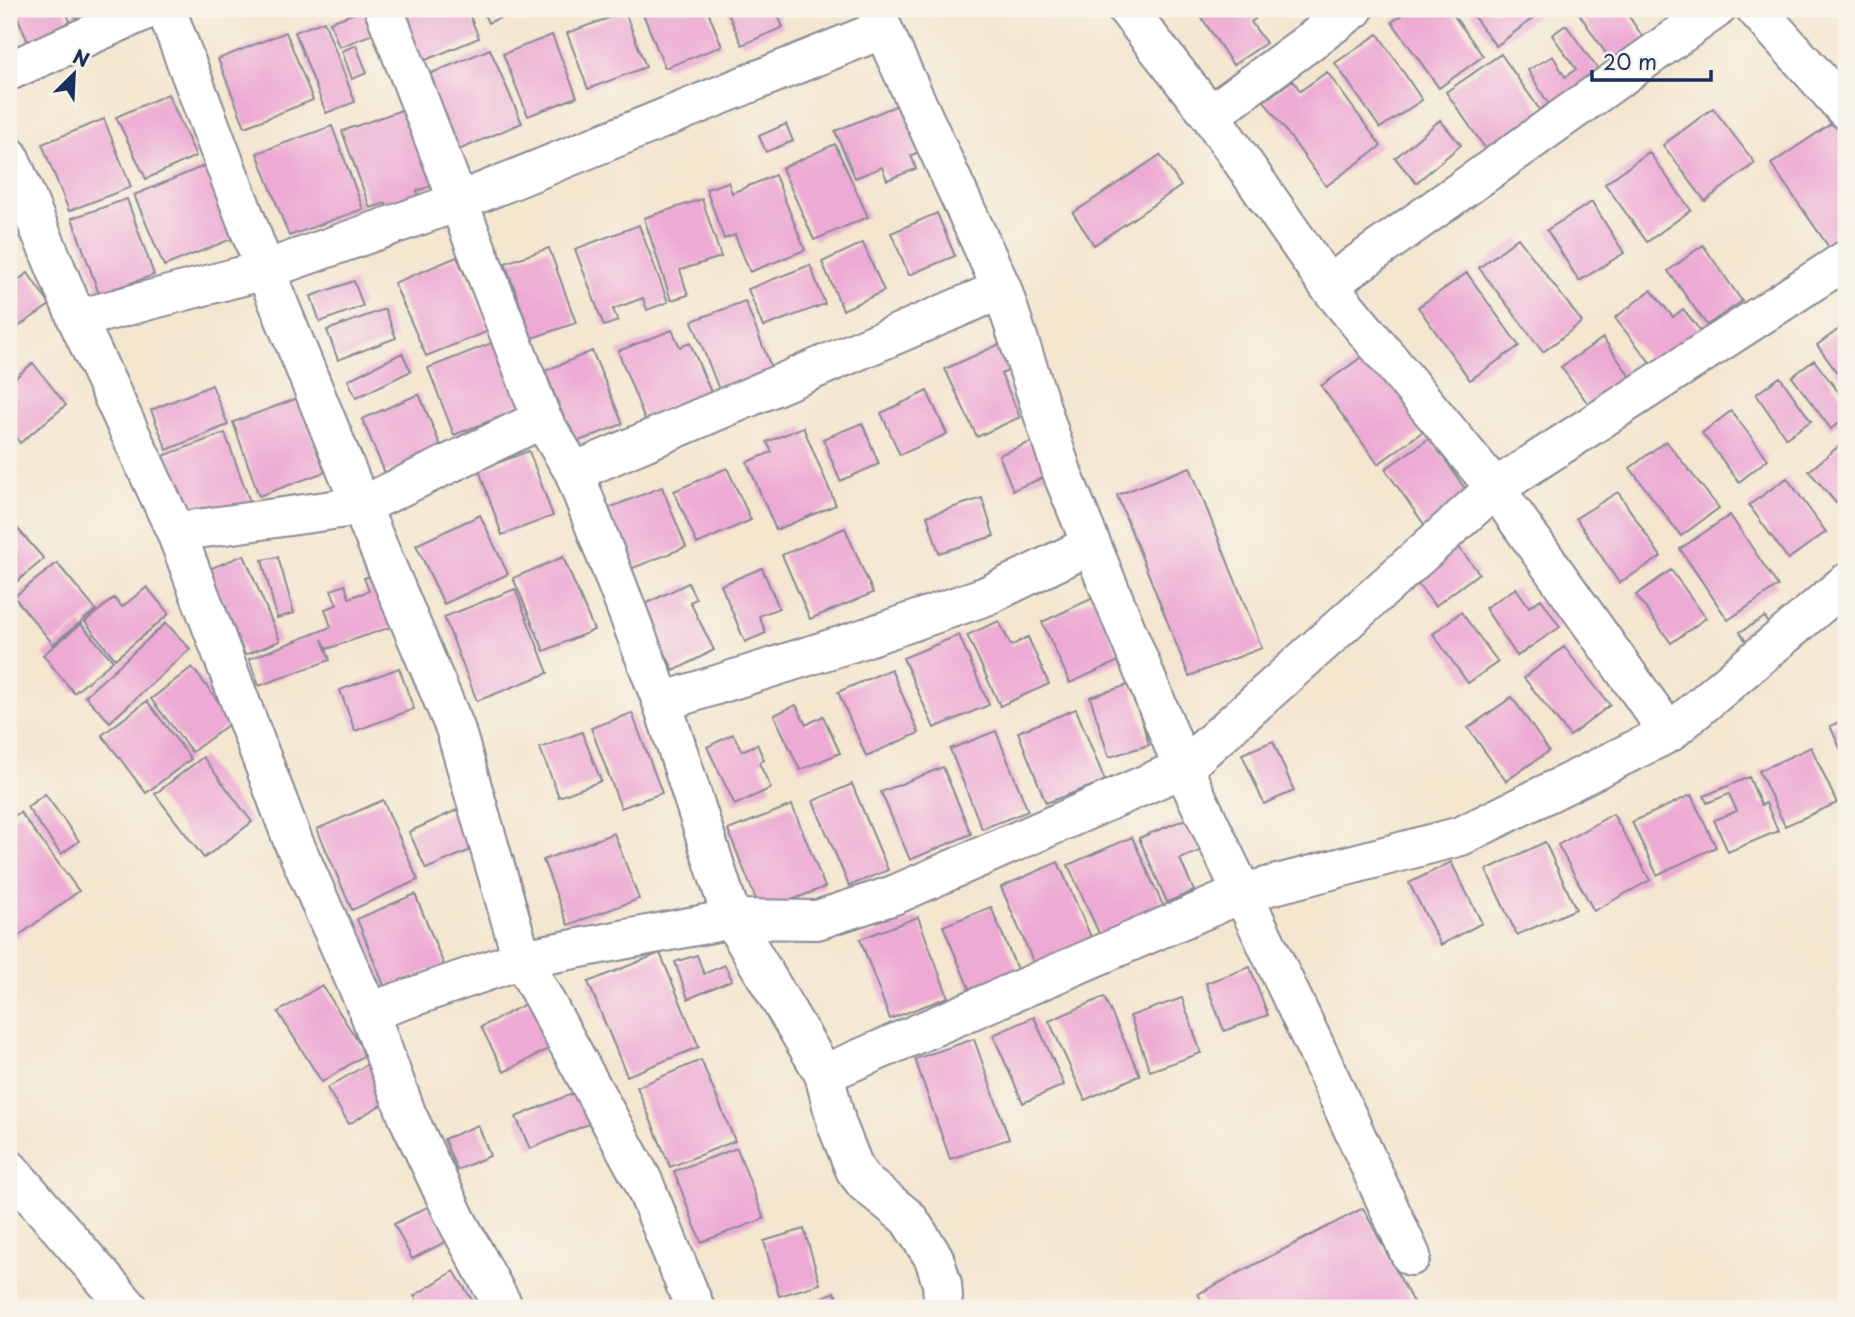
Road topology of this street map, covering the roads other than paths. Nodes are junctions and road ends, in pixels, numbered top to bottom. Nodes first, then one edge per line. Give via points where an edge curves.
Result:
1 (149, 9) edge
2 (166, 9) edge
3 (384, 9) edge
4 (1127, 9) edge
5 (1354, 9) edge
6 (1716, 9) edge
7 (1756, 9) edge
8 (879, 19) edge
9 (9, 71) edge
10 (1846, 110) edge
11 (1210, 115) junction
12 (9, 156) edge
13 (458, 202) junction
14 (1846, 260) edge
15 (265, 270) junction
16 (1328, 285) junction
17 (1002, 289) junction
18 (76, 319) junction
19 (542, 419) junction
20 (574, 472) junction
21 (1495, 488) junction
22 (361, 506) junction
23 (176, 532) junction
24 (1091, 545) junction
25 (1846, 583) edge
26 (662, 702) junction
27 (1669, 733) junction
28 (1183, 768) junction
29 (1243, 893) junction
30 (732, 919) junction
31 (522, 959) junction
32 (369, 1012) junction
33 (824, 1074) junction
34 (9, 1169) edge
35 (1411, 1256) dead end
36 (130, 1308) edge
37 (504, 1308) edge
38 (695, 1308) edge
39 (941, 1308) edge

1 - 9 street
2 - 15 street
3 - 13 street
4 - 11 street
5 - 11 street
6 - 16 street
7 - 10 street
8 - 13 street
8 - 17 street
11 - 16 street
12 - 18 street
13 - 15 street
13 - 19 street
14 - 21 street
15 - 18 street
15 - 22 street
16 - 21 street
17 - 20 street
17 - 24 street via 1064,478
18 - 23 street
19 - 20 street
19 - 22 street
20 - 26 street
21 - 27 street
21 - 28 street
22 - 23 street
22 - 31 street via 455,728
23 - 32 street via 293,841
24 - 26 street via 986,596
24 - 28 street
25 - 27 street
26 - 30 street
27 - 29 street via 1461,836
28 - 29 street
28 - 30 street via 894,895 817,920
29 - 33 street
29 - 35 street
30 - 31 street
30 - 33 street
31 - 32 street
31 - 38 street via 643,1181
32 - 37 street via 407,1115
33 - 39 street via 855,1170 908,1218 934,1258 942,1284
34 - 36 street

